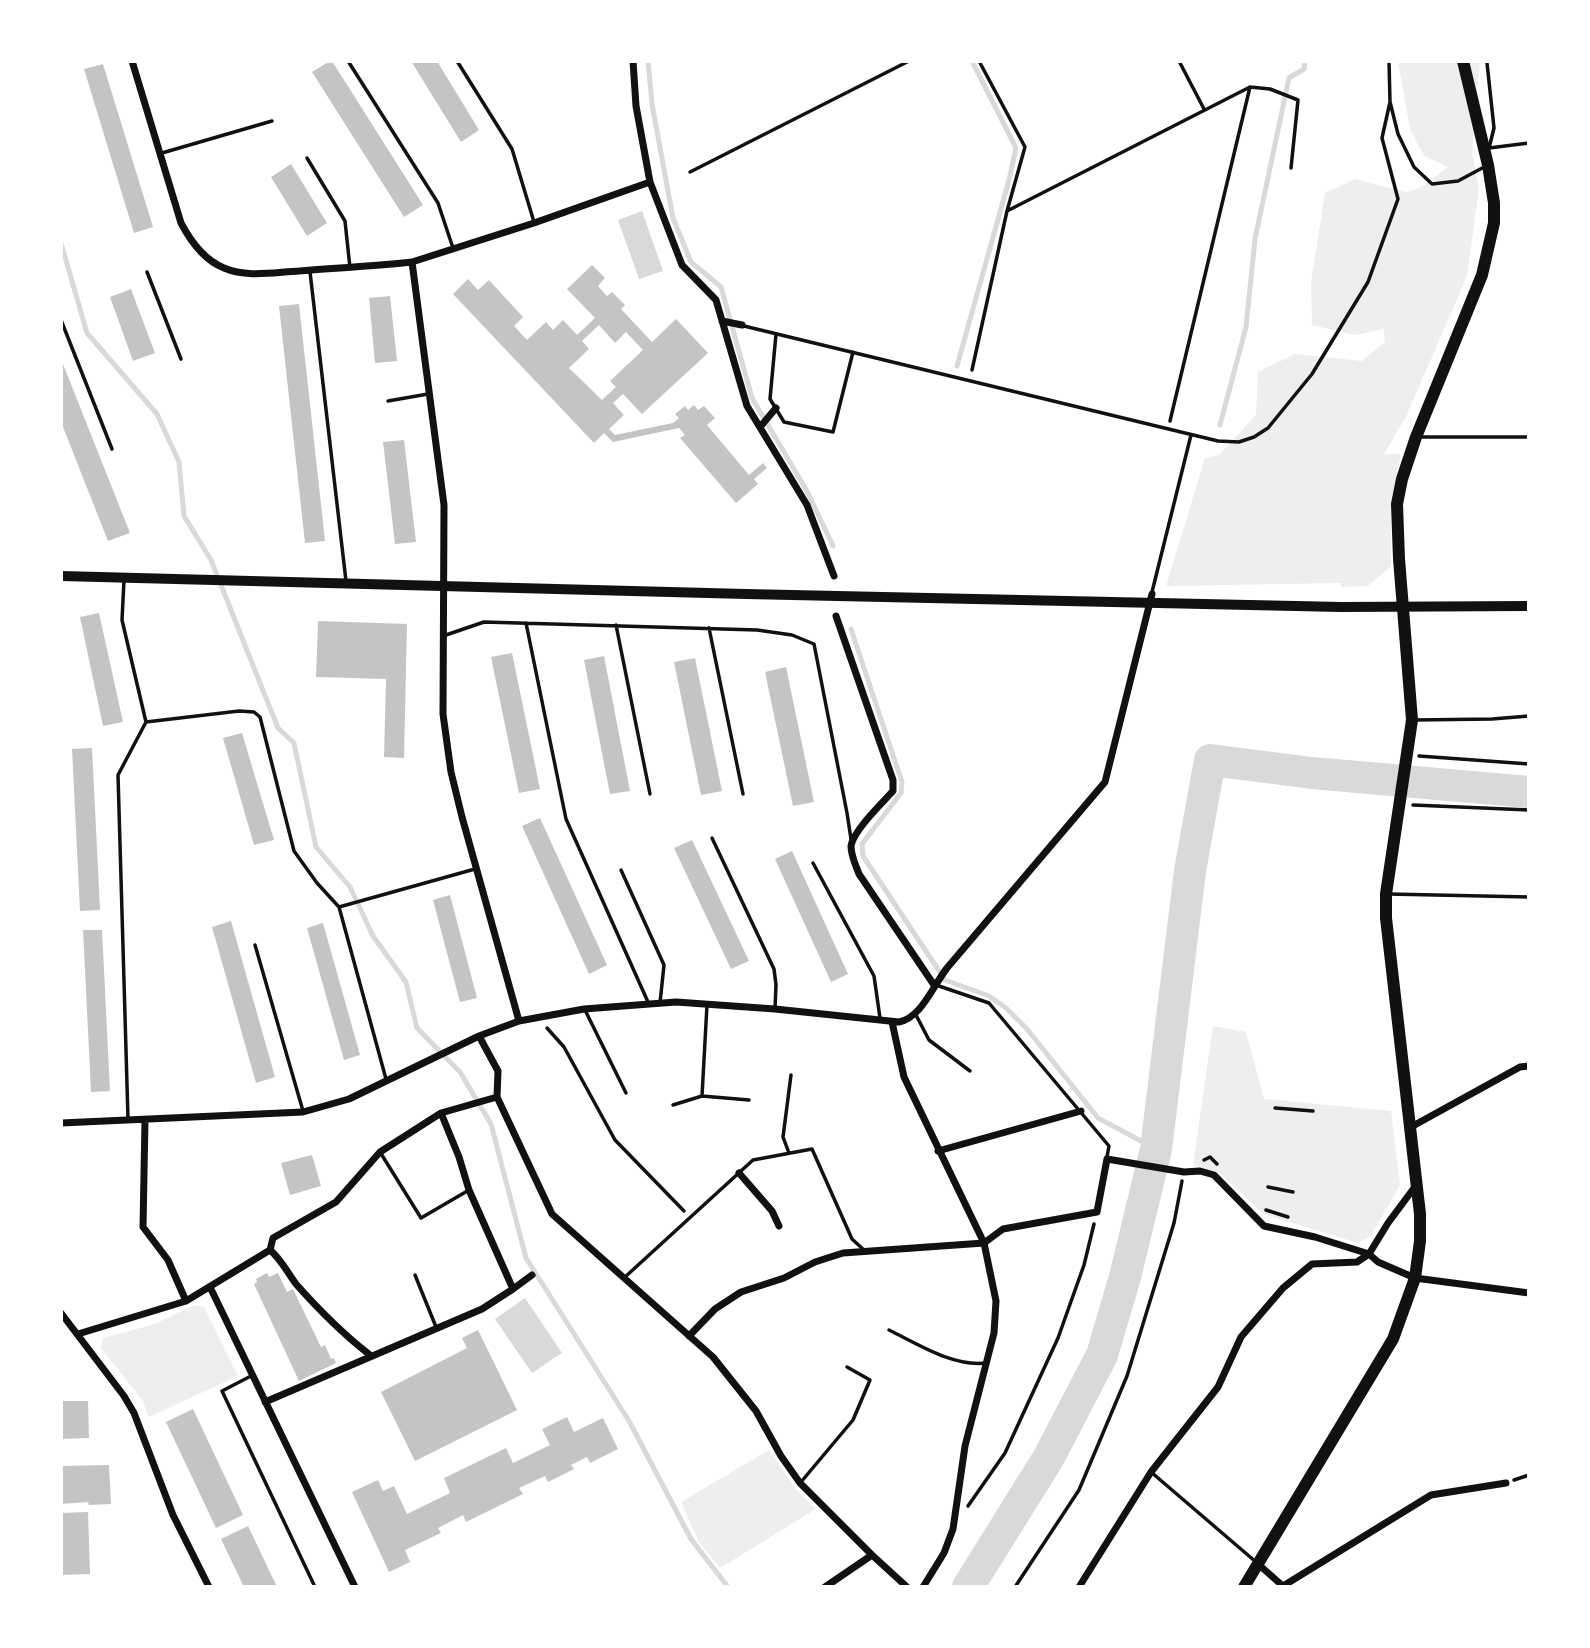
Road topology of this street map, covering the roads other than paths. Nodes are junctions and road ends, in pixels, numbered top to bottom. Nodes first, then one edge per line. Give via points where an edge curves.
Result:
1 (132, 61) edge
2 (348, 61) edge
3 (457, 61) edge
4 (633, 61) edge
5 (1389, 61) edge
6 (1463, 61) edge
7 (1487, 63) dead end
8 (1390, 102) junction
9 (272, 121) dead end
10 (1529, 143) edge
11 (160, 153) junction
12 (1488, 155) junction
13 (307, 158) dead end
14 (650, 181) junction
15 (534, 223) junction
16 (454, 250) junction
17 (412, 262) junction
18 (350, 269) junction
19 (310, 270) junction
20 (147, 271) dead end
21 (61, 320) edge
22 (723, 321) junction
23 (742, 325) joint
24 (776, 334) junction
25 (853, 352) junction
26 (181, 359) dead end
27 (430, 394) junction
28 (388, 401) dead end
29 (776, 408) junction
30 (760, 428) junction
31 (1191, 435) junction
32 (1416, 437) junction
33 (1529, 437) edge
34 (112, 449) dead end
35 (61, 576) edge
36 (834, 576) dead end
37 (124, 578) junction
38 (346, 583) junction
39 (442, 586) junction
40 (1152, 594) joint
41 (1529, 606) edge
42 (1403, 608) junction
43 (836, 616) dead end
44 (526, 623) junction
45 (616, 625) junction
46 (709, 628) junction
47 (441, 637) junction
48 (1529, 716) edge
49 (1412, 720) junction
50 (146, 722) junction
51 (650, 794) dead end
52 (743, 794) dead end
53 (712, 838) dead end
54 (851, 844) junction
55 (813, 863) dead end
56 (477, 869) junction
57 (621, 870) dead end
58 (1386, 894) junction
59 (1529, 897) edge
60 (339, 907) junction
61 (255, 945) dead end
62 (933, 985) junction
63 (660, 1003) junction
64 (648, 1004) junction
65 (707, 1005) junction
66 (584, 1009) junction
67 (775, 1009) junction
68 (916, 1015) junction
69 (880, 1020) junction
70 (519, 1021) junction
71 (892, 1022) junction
72 (479, 1036) junction
73 (1529, 1066) edge
74 (970, 1071) dead end
75 (792, 1075) dead end
76 (387, 1081) junction
77 (626, 1093) dead end
78 (702, 1096) junction
79 (497, 1097) junction
80 (749, 1100) dead end
81 (673, 1105) dead end
82 (1081, 1111) junction
83 (303, 1112) junction
84 (441, 1113) junction
85 (145, 1120) junction
86 (128, 1121) junction
87 (61, 1123) edge
88 (1411, 1127) junction
89 (938, 1150) junction
90 (380, 1153) junction
91 (789, 1153) junction
92 (1107, 1158) junction
93 (739, 1173) junction
94 (1418, 1183) junction
95 (469, 1189) junction
96 (779, 1226) dead end
97 (984, 1243) junction
98 (270, 1250) junction
99 (864, 1251) junction
100 (1369, 1254) junction
101 (415, 1275) dead end
102 (532, 1275) dead end
103 (1415, 1278) junction
104 (624, 1279) junction
105 (210, 1287) junction
106 (513, 1289) junction
107 (1529, 1293) edge
108 (186, 1301) junction
109 (61, 1312) edge
110 (437, 1329) junction
111 (889, 1330) dead end
112 (78, 1334) junction
113 (689, 1336) junction
114 (370, 1356) junction
115 (986, 1363) junction
116 (847, 1367) dead end
117 (251, 1376) junction
118 (265, 1402) junction
119 (1151, 1472) junction
120 (800, 1483) junction
121 (1506, 1483) dead end
122 (872, 1555) junction
123 (1258, 1564) junction
124 (1284, 1586) edge
125 (209, 1587) edge
126 (315, 1587) edge
127 (355, 1587) edge
128 (825, 1587) edge
129 (906, 1587) edge
130 (923, 1587) edge
131 (1079, 1587) edge
132 (1244, 1587) edge

1 - 11 street
2 - 16 lane via 438,203
3 - 15 lane via 512,149
4 - 14 street
5 - 8 lane
6 - 12 main road
7 - 12 lane via 1494,128
8 - 12 lane via 1398,134 1414,167 1432,184 1458,181
8 - 31 lane via 1382,138 1398,199 1368,282 1312,374 1268,428 1238,442
9 - 11 lane
10 - 12 lane
11 - 19 street via 181,223 205,257 242,274
12 - 32 main road via 1494,223 1482,275
13 - 18 lane via 345,221
14 - 15 street
14 - 22 street via 682,265 716,300
15 - 16 street
16 - 17 street
17 - 18 street
17 - 27 street
18 - 19 street
19 - 38 lane
20 - 26 lane
21 - 34 lane
22 - 23 street
22 - 30 street via 747,406
23 - 24 lane
24 - 25 lane
24 - 29 lane via 770,399
25 - 29 lane via 833,432 784,422
25 - 31 lane
27 - 28 lane
27 - 39 street via 444,505
29 - 30 street
30 - 36 street via 807,505
31 - 40 lane
32 - 33 lane
32 - 42 main road via 1397,504
35 - 37 street
37 - 38 street
37 - 50 lane via 122,620
38 - 39 street
39 - 42 street
39 - 47 street
40 - 62 street via 1105,782
41 - 42 street
42 - 49 main road
43 - 54 street via 893,780 893,791
44 - 45 lane
44 - 47 lane via 484,622
44 - 64 lane via 566,818
45 - 46 lane
45 - 51 lane
46 - 52 lane
46 - 54 lane via 792,635 814,644
47 - 56 street via 443,714 451,772
48 - 49 lane
49 - 58 main road
50 - 60 lane via 239,711 260,717 294,851
50 - 86 lane via 118,775
53 - 67 lane via 774,969
54 - 62 street via 859,874
55 - 69 lane via 874,976
56 - 60 lane
56 - 70 street
57 - 63 lane via 664,965
58 - 59 lane
58 - 88 main road via 1387,942
60 - 76 lane
61 - 83 lane
62 - 68 street
62 - 82 lane via 989,1003
63 - 64 street
63 - 65 street
64 - 66 street
65 - 67 street
65 - 78 lane
66 - 70 street
66 - 77 lane
67 - 69 street
68 - 71 street via 908,1021
68 - 74 lane via 929,1040
69 - 71 street
70 - 72 street
71 - 89 street via 904,1077
72 - 76 street
72 - 79 street via 498,1071
73 - 88 street
75 - 91 lane via 783,1137
76 - 83 street via 349,1099
78 - 80 lane
78 - 81 lane
79 - 84 street
79 - 104 street via 552,1214
82 - 89 street
82 - 92 lane via 1109,1146
83 - 85 street
84 - 90 street
84 - 95 street
85 - 86 street
85 - 108 street via 143,1227 168,1260
86 - 87 street
88 - 94 main road
89 - 97 street
90 - 95 lane via 421,1218
90 - 98 street via 336,1202 272,1238
91 - 93 lane via 753,1160
91 - 99 lane via 812,1149 852,1239
92 - 97 street via 1097,1212 1003,1229
92 - 100 street via 1214,1175 1264,1226
93 - 96 street
93 - 104 lane
94 - 100 street
94 - 103 main road via 1420,1241
95 - 106 street
97 - 99 street
97 - 115 street via 996,1301
98 - 105 street
98 - 114 street via 323,1313
99 - 113 street via 824,1259 741,1292 715,1309
100 - 103 street
100 - 119 street via 1357,1262 1312,1264 1283,1288 1241,1338 1218,1387
101 - 110 lane
102 - 106 street
103 - 107 street
103 - 123 main road via 1393,1339
104 - 113 street
105 - 108 street
105 - 117 street
106 - 110 street
108 - 112 street
109 - 112 street
110 - 114 street
111 - 115 lane via 940,1354
112 - 125 street via 134,1413 173,1515
113 - 120 street via 713,1357 756,1410
114 - 118 street
115 - 130 street via 965,1446 953,1529
116 - 120 lane via 870,1380 853,1420
117 - 118 street
117 - 126 lane via 222,1391
118 - 127 street
119 - 123 lane
119 - 131 street
120 - 122 street
121 - 124 street via 1431,1495
122 - 128 street
122 - 129 street
123 - 124 street
123 - 132 main road

